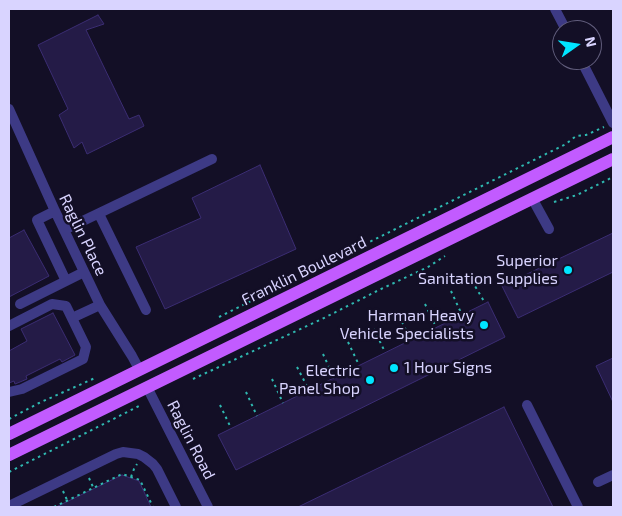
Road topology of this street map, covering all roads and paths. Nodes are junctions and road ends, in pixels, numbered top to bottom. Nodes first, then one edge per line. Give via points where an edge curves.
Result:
1 (586, 70) edge
2 (9, 109) edge
3 (613, 123) edge
4 (12, 126) edge
5 (613, 137) edge
6 (212, 159) dead end
7 (613, 159) edge
8 (613, 177) edge
9 (535, 203) junction
10 (55, 212) junction
11 (99, 214) junction
12 (549, 229) dead end
13 (64, 230) junction
14 (447, 254) dead end
15 (84, 272) junction
16 (66, 280) junction
17 (472, 280) dead end
18 (450, 291) dead end
19 (485, 303) dead end
20 (20, 304) dead end
21 (100, 304) junction
22 (425, 304) dead end
23 (146, 310) dead end
24 (462, 314) dead end
25 (399, 316) dead end
26 (72, 318) junction
27 (211, 321) dead end
28 (9, 326) edge
29 (436, 327) dead end
30 (374, 329) dead end
31 (411, 340) dead end
32 (348, 342) dead end
33 (385, 352) dead end
34 (323, 354) dead end
35 (359, 365) dead end
36 (297, 367) dead end
37 (139, 370) junction
38 (102, 374) dead end
39 (334, 378) dead end
40 (272, 379) dead end
41 (186, 382) dead end
42 (147, 387) junction
43 (309, 390) dead end
44 (9, 392) edge
45 (246, 392) dead end
46 (283, 403) dead end
47 (220, 405) dead end
48 (527, 405) dead end
49 (139, 406) dead end
50 (257, 416) dead end
51 (9, 420) edge
52 (232, 428) dead end
53 (9, 434) edge
54 (9, 455) edge
55 (134, 469) dead end
56 (9, 472) edge
57 (613, 475) edge
58 (131, 477) junction
59 (91, 482) dead end
60 (598, 482) dead end
61 (94, 488) junction
62 (65, 495) dead end
63 (68, 500) junction
64 (9, 506) edge
65 (54, 507) edge
66 (153, 507) edge
67 (176, 507) edge
68 (208, 507) edge
69 (578, 507) edge

1 - 3 street
2 - 4 street, Raglin Place
3 - 27 path via 576,136 558,149
4 - 10 street, Raglin Place
5 - 37 main road, Franklin Boulevard
6 - 11 street
7 - 9 main road
8 - 9 path via 577,195 554,202
9 - 12 street
9 - 42 main road
10 - 13 street, Raglin Place
10 - 16 street via 37,220
11 - 13 street
11 - 23 street
13 - 15 street, Raglin Place
14 - 41 path via 428,267 322,319
15 - 16 street
15 - 21 street, Raglin Place
16 - 20 street
17 - 19 path
18 - 24 path
21 - 26 street
21 - 37 street, Raglin Place
22 - 29 path
25 - 31 path
26 - 28 street via 66,306 52,304
26 - 44 street via 86,347 83,359 22,389
30 - 33 path
32 - 35 path
34 - 39 path
36 - 43 path
37 - 53 main road, Franklin Boulevard
38 - 51 path
40 - 46 path
42 - 54 main road
42 - 68 street, Raglin Road
45 - 50 path
47 - 52 path
48 - 69 street
49 - 56 path
55 - 58 path
57 - 60 street
58 - 61 path via 122,474
58 - 66 path via 140,480
59 - 61 path
61 - 63 path
62 - 63 path
63 - 65 path
64 - 67 street via 123,452 138,454 153,464

